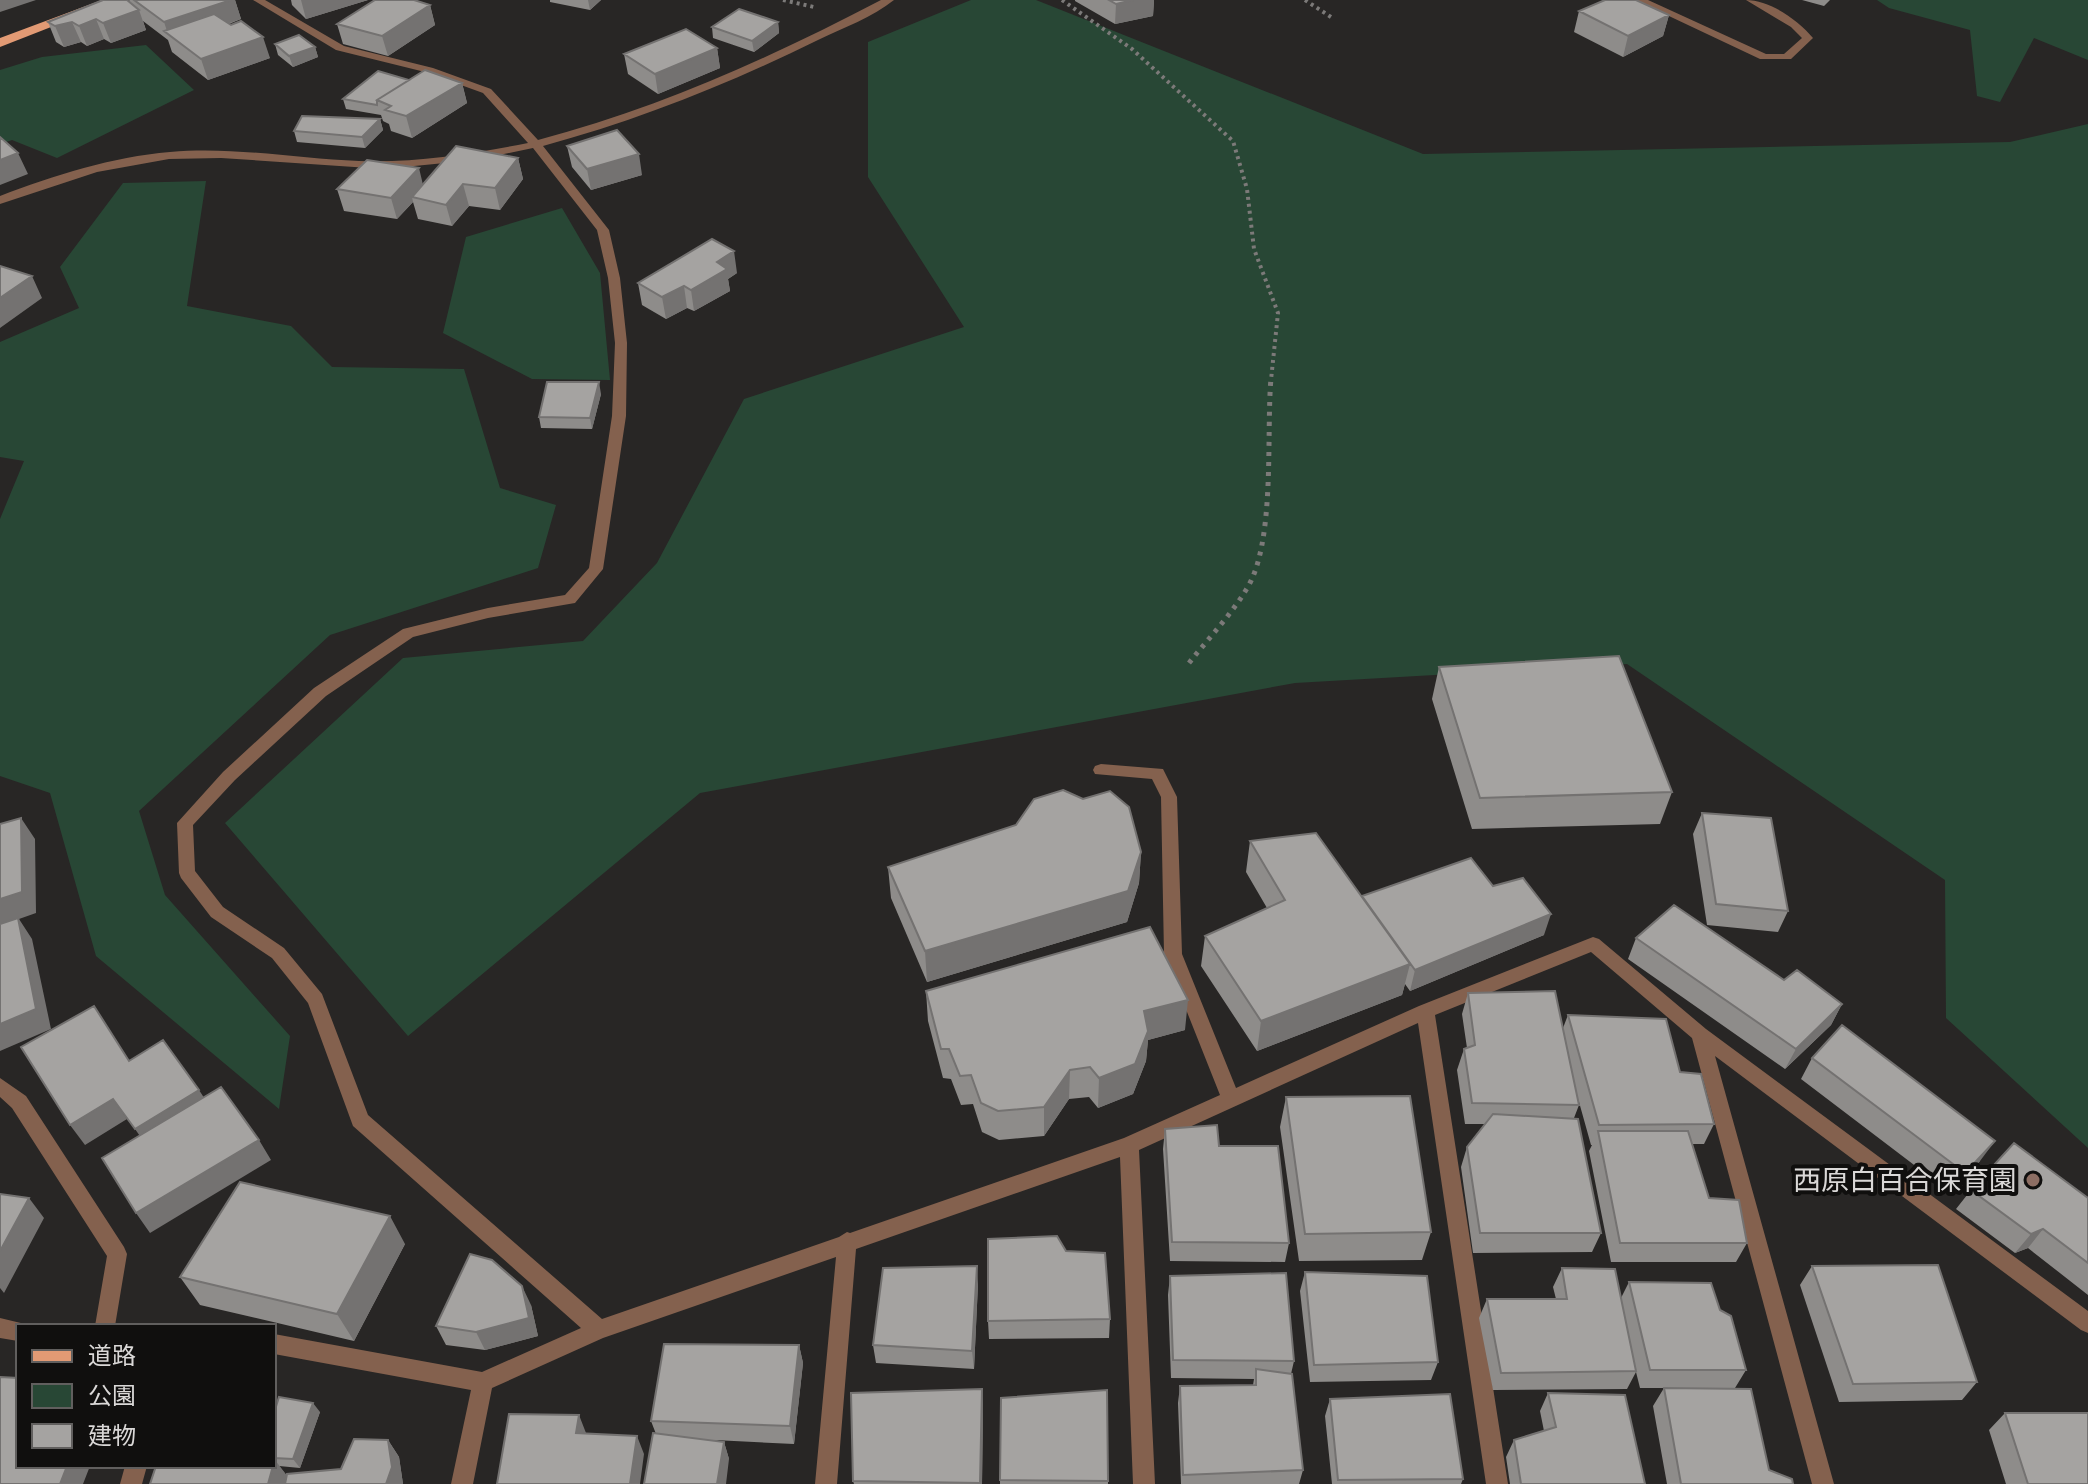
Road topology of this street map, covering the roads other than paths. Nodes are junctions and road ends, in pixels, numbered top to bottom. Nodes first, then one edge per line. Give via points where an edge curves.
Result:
1 (114, 0) edge
2 (258, 0) edge
3 (889, 0) edge
4 (1640, 0) edge
5 (1751, 0) edge
6 (0, 43) edge
7 (536, 145) junction
8 (0, 200) edge
9 (1101, 770) dead end
10 (1425, 1011) junction
11 (1700, 1034) junction
12 (0, 1086) edge
13 (1231, 1099) junction
14 (1129, 1145) junction
15 (847, 1241) junction
16 (2088, 1323) edge
17 (105, 1324) edge
18 (599, 1330) junction
19 (276, 1344) edge
20 (483, 1382) junction
21 (462, 1484) edge
22 (826, 1484) edge
23 (1144, 1484) edge
24 (1497, 1484) edge
25 (1823, 1484) edge

1 - 6 main road
2 - 7 street via 340,48 487,91
3 - 7 street via 803,46 666,107
4 - 5 street via 1764,57 1787,57 1808,38
7 - 8 street via 410,164 344,165 194,154 92,171
7 - 18 street via 603,230 614,278 621,343 619,416 596,569 570,599 408,633 320,692 185,823 187,873 217,912 278,953 316,999 360,1120
9 - 13 street via 1157,773 1169,797 1173,954
10 - 11 street via 1593,944
10 - 13 street
10 - 24 street
11 - 16 street
11 - 25 street
12 - 17 street via 19,1102 117,1254
13 - 14 street
14 - 15 street
14 - 23 street
15 - 18 street
15 - 22 street
18 - 20 street
19 - 20 street
20 - 21 street

